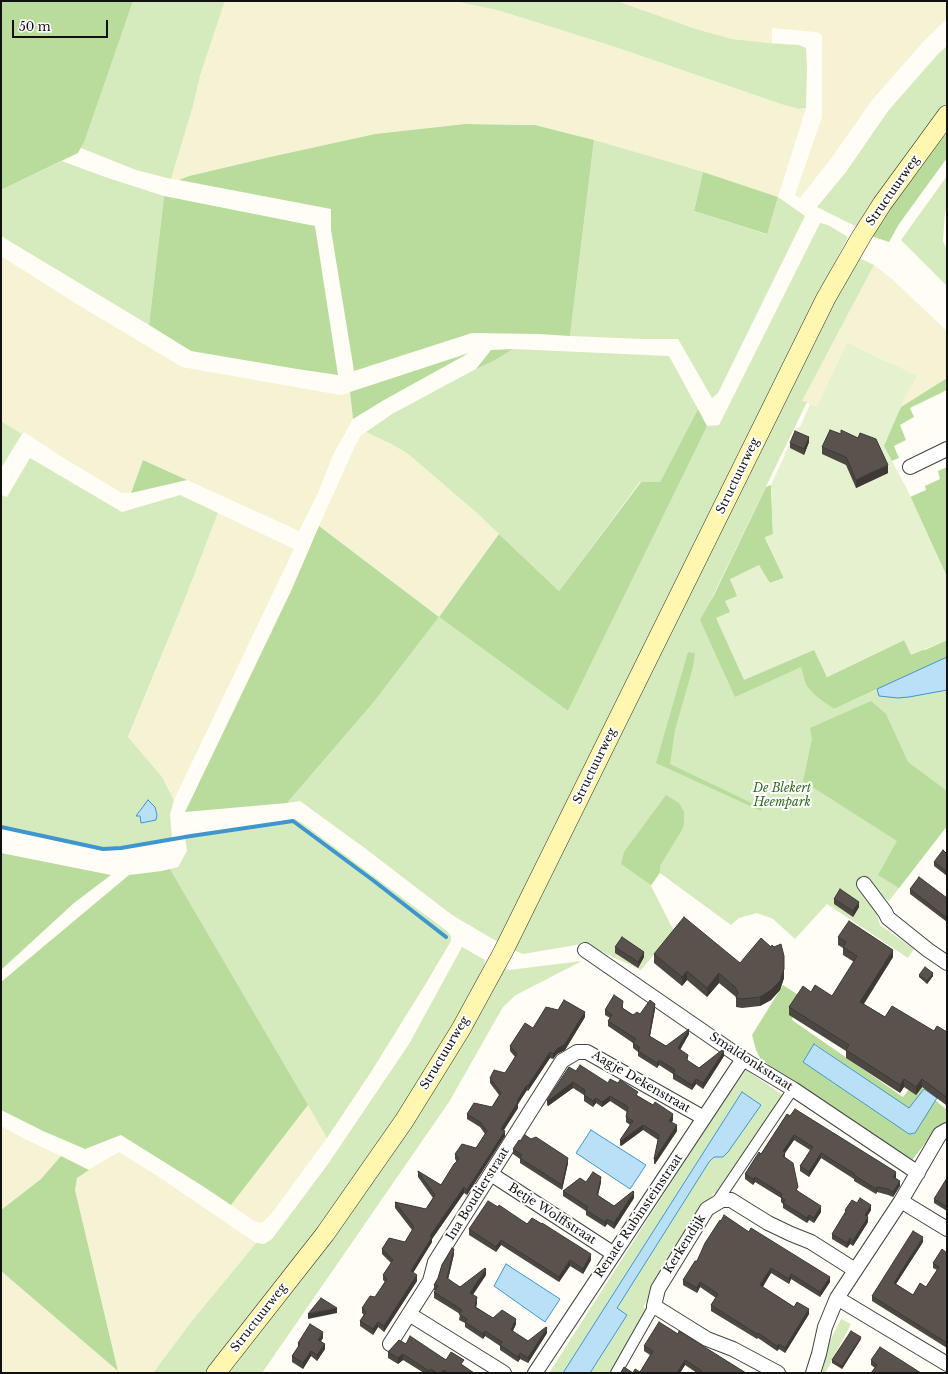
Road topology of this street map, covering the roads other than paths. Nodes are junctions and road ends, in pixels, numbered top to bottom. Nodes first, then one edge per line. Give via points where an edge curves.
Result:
1 (947, 115) edge
2 (947, 122) edge
3 (933, 134) junction
4 (947, 449) edge
5 (910, 467) dead end
6 (864, 884) dead end
7 (585, 950) dead end
8 (947, 962) edge
9 (577, 1052) joint
10 (743, 1059) junction
11 (793, 1089) junction
12 (704, 1118) junction
13 (947, 1130) edge
14 (918, 1172) junction
15 (491, 1174) junction
16 (901, 1201) junction
17 (715, 1205) junction
18 (947, 1228) edge
19 (614, 1254) junction
20 (855, 1270) junction
21 (837, 1298) junction
22 (654, 1306) junction
23 (409, 1314) junction
24 (390, 1344) dead end
25 (947, 1364) edge
26 (216, 1373) edge
27 (504, 1373) edge
28 (535, 1373) edge
29 (616, 1373) edge
30 (778, 1373) edge
31 (813, 1373) edge

1 - 3 main road, Structuurweg
2 - 3 main road, Structuurweg
3 - 26 main road, Structuurweg via 869,224 826,298 503,952 461,1029 404,1121 325,1234
4 - 5 street
6 - 8 street via 888,918
7 - 10 street, Smaldonkstraat
9 - 12 street, Aagje Dekenstraat via 587,1052
9 - 15 street, Ina Boudierstraat via 562,1061
10 - 11 street, Smaldonkstraat
10 - 12 street, Renate Rubinsteinstraat
11 - 14 street, Smaldonkstraat
11 - 17 street
12 - 19 street, Renate Rubinsteinstraat
13 - 14 street via 940,1134
14 - 16 street
15 - 19 street, Betje Wolffstraat
15 - 23 street, Ina Boudierstraat via 435,1262 430,1281
16 - 18 street
16 - 20 street
17 - 20 street, Kerkendijk via 722,1200 731,1200 774,1226 812,1242
17 - 22 street, Kerkendijk via 707,1209 658,1289
19 - 28 street, Renate Rubinsteinstraat
20 - 21 street
21 - 25 street
21 - 31 street via 825,1327
22 - 29 street
22 - 30 street via 707,1339 733,1349
23 - 24 street, Ina Boudierstraat
23 - 27 street

